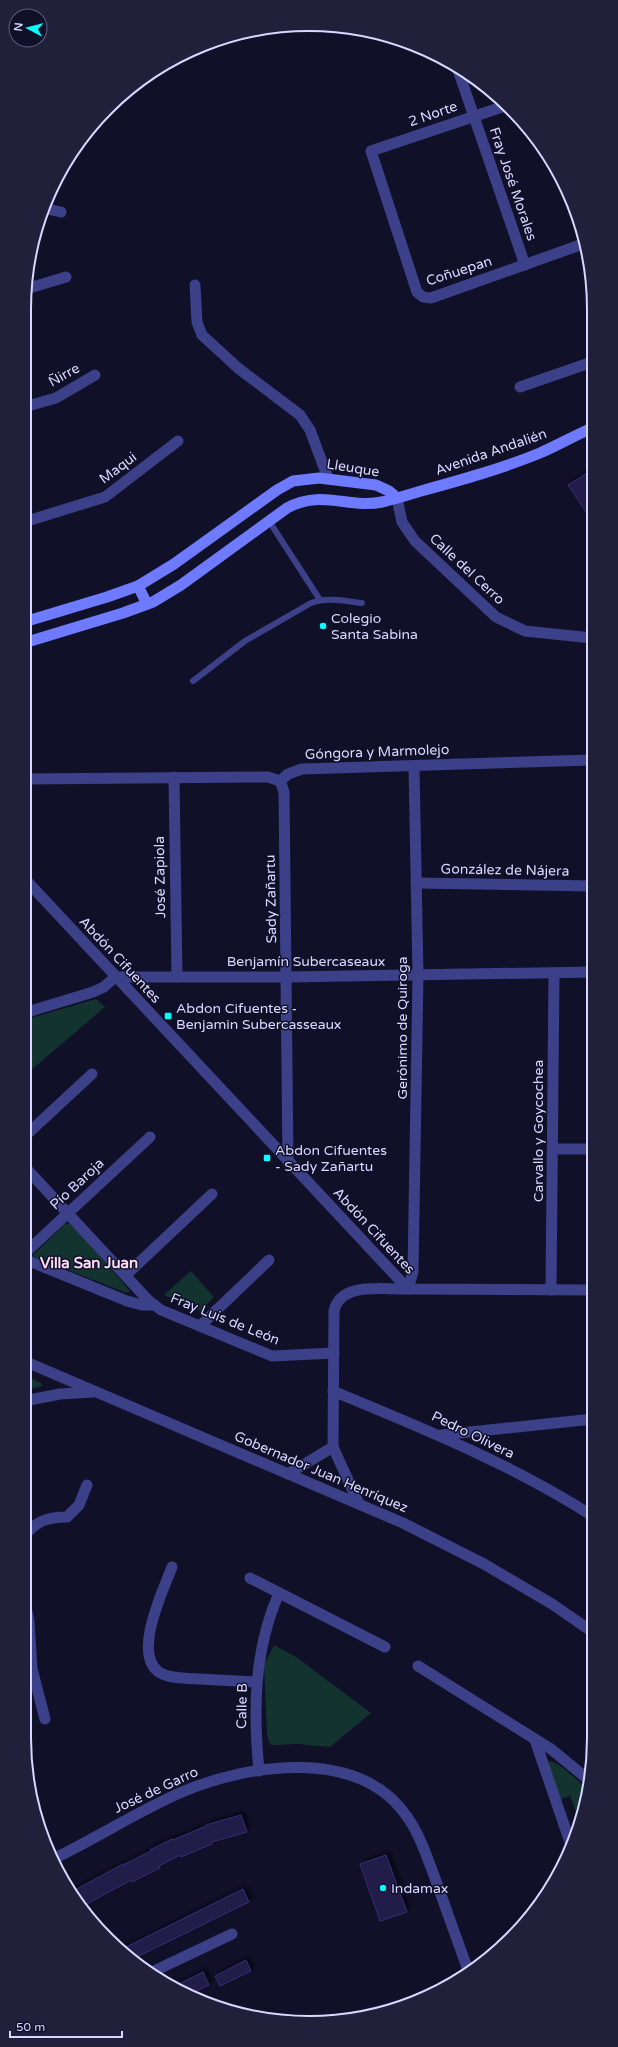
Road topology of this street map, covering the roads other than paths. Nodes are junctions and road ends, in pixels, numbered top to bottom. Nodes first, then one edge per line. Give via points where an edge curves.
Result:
1 (460, 76) edge
2 (501, 107) edge
3 (474, 116) junction
4 (371, 151) joint
5 (50, 209) edge
6 (61, 212) dead end
7 (580, 245) edge
8 (525, 265) junction
9 (66, 277) dead end
10 (195, 285) dead end
11 (32, 287) edge
12 (587, 364) edge
13 (95, 375) dead end
14 (520, 387) dead end
15 (31, 405) edge
16 (587, 430) edge
17 (178, 441) dead end
18 (328, 478) junction
19 (397, 498) junction
20 (31, 520) edge
21 (269, 521) junction
22 (138, 586) junction
23 (320, 600) junction
24 (362, 603) dead end
25 (147, 604) junction
26 (31, 620) edge
27 (587, 637) edge
28 (31, 641) edge
29 (193, 681) dead end
30 (587, 760) edge
31 (414, 766) junction
32 (174, 777) junction
33 (31, 779) edge
34 (280, 781) junction
35 (416, 883) junction
36 (31, 886) edge
37 (587, 886) edge
38 (587, 972) edge
39 (554, 973) junction
40 (418, 975) junction
41 (115, 977) junction
42 (177, 977) junction
43 (287, 978) junction
44 (31, 1011) edge
45 (92, 1074) dead end
46 (31, 1131) edge
47 (150, 1137) dead end
48 (552, 1149) junction
49 (587, 1149) edge
50 (288, 1162) junction
51 (31, 1173) edge
52 (212, 1194) dead end
53 (69, 1212) junction
54 (31, 1247) edge
55 (269, 1260) dead end
56 (31, 1262) edge
57 (126, 1275) junction
58 (408, 1290) junction
59 (551, 1290) junction
60 (587, 1290) edge
61 (154, 1305) junction
62 (200, 1326) junction
63 (334, 1353) junction
64 (31, 1364) edge
65 (333, 1391) junction
66 (96, 1392) junction
67 (31, 1400) edge
68 (587, 1420) edge
69 (441, 1435) junction
70 (333, 1447) junction
71 (288, 1474) junction
72 (87, 1485) dead end
73 (359, 1504) junction
74 (587, 1506) edge
75 (578, 1507) junction
76 (587, 1513) edge
77 (31, 1531) edge
78 (172, 1567) dead end
79 (250, 1578) dead end
80 (280, 1593) junction
81 (587, 1628) edge
82 (385, 1647) dead end
83 (31, 1653) edge
84 (418, 1666) dead end
85 (257, 1682) junction
86 (45, 1719) dead end
87 (535, 1740) junction
88 (259, 1771) junction
89 (585, 1776) edge
90 (568, 1837) edge
91 (58, 1856) edge
92 (232, 1934) dead end
93 (467, 1967) edge
94 (156, 1970) edge

1 - 3 street, Fray José Morales
2 - 3 street, 2 Norte
3 - 4 street, 2 Norte
3 - 8 street, Fray José Morales
4 - 8 street, Coñuepan via 420,295 431,298
5 - 6 street
7 - 8 street, Coñuepan
9 - 11 street
10 - 18 street via 197,322 202,335 238,368 300,415 310,430
12 - 14 street
13 - 15 street, Ñirre via 56,398
16 - 19 main road, Avenida Andalién via 515,463
17 - 20 street, Maqui via 105,497
18 - 19 main road, Lleuque via 376,485
18 - 22 main road, Lleuque via 310,478 285,485 174,564
19 - 21 main road via 374,503 327,499 302,501
19 - 27 street, Calle del Cerro via 402,522 415,541 496,617 525,631
21 - 23 lane
21 - 25 main road via 181,585
22 - 25 main road
22 - 26 main road, Lleuque
23 - 24 lane
23 - 29 lane via 245,641
25 - 28 main road
30 - 31 street, Góngora y Marmolejo
31 - 34 street, Góngora y Marmolejo via 302,770 288,774
31 - 35 street, Gerónimo de Quiroga
32 - 33 street
32 - 34 street via 268,777
32 - 42 street, José Zapiola
34 - 43 street, Sady Zañartu via 284,792
35 - 37 street, González de Nájera
35 - 40 street, Gerónimo de Quiroga
36 - 41 street, Abdón Cifuentes
38 - 39 street, Benjamín Subercaseaux
39 - 40 street, Benjamín Subercaseaux
39 - 48 street, Carvallo y Goycochea
40 - 43 street, Benjamín Subercaseaux
40 - 58 street, Gerónimo de Quiroga via 414,1255
41 - 42 street, Benjamín Subercaseaux
41 - 44 street via 104,987 93,992
41 - 50 street, Abdón Cifuentes
42 - 43 street, Benjamín Subercaseaux
43 - 50 street, Sady Zañartu
45 - 46 street
47 - 53 street, Pío Baroja
48 - 49 street
48 - 59 street, Carvallo y Goycochea
50 - 58 street, Abdón Cifuentes
51 - 53 street, Fray Luis de León
52 - 57 street
53 - 54 street, Pío Baroja
53 - 57 street, Fray Luis de León
55 - 62 street
56 - 61 street via 127,1301
57 - 61 street, Fray Luis de León
58 - 59 street, Abdón Cifuentes
58 - 63 street, Abdón Cifuentes via 351,1291 341,1296 334,1311
59 - 60 street, Abdón Cifuentes
61 - 62 street, Fray Luis de León
62 - 63 street, Fray Luis de León via 272,1356
63 - 65 street, Abdón Cifuentes
64 - 66 street, Gobernador Juan Henríquez
65 - 69 street, Pedro Olivera
65 - 70 street, Abdón Cifuentes
66 - 67 street via 60,1394
66 - 71 street, Gobernador Juan Henríquez
68 - 69 street
69 - 75 street, Pedro Olivera
70 - 71 street
70 - 73 street, Abdón Cifuentes
71 - 73 street, Gobernador Juan Henríquez
72 - 77 street via 79,1505 67,1517 43,1520
73 - 81 street, Gobernador Juan Henríquez via 484,1564
74 - 75 street
75 - 76 street, Pedro Olivera
78 - 85 street via 158,1601 151,1628 149,1653 153,1666 158,1672 170,1677
79 - 80 street
80 - 82 street
80 - 85 street, Calle B via 262,1642
83 - 86 street via 32,1669
84 - 87 street
85 - 88 street, Calle B via 255,1712
87 - 89 street via 566,1760
87 - 90 street
88 - 91 street, José de Garro via 221,1778 182,1792
88 - 93 street, José de Garro via 302,1768 335,1771 368,1782 392,1798 408,1818 422,1844
92 - 94 street

